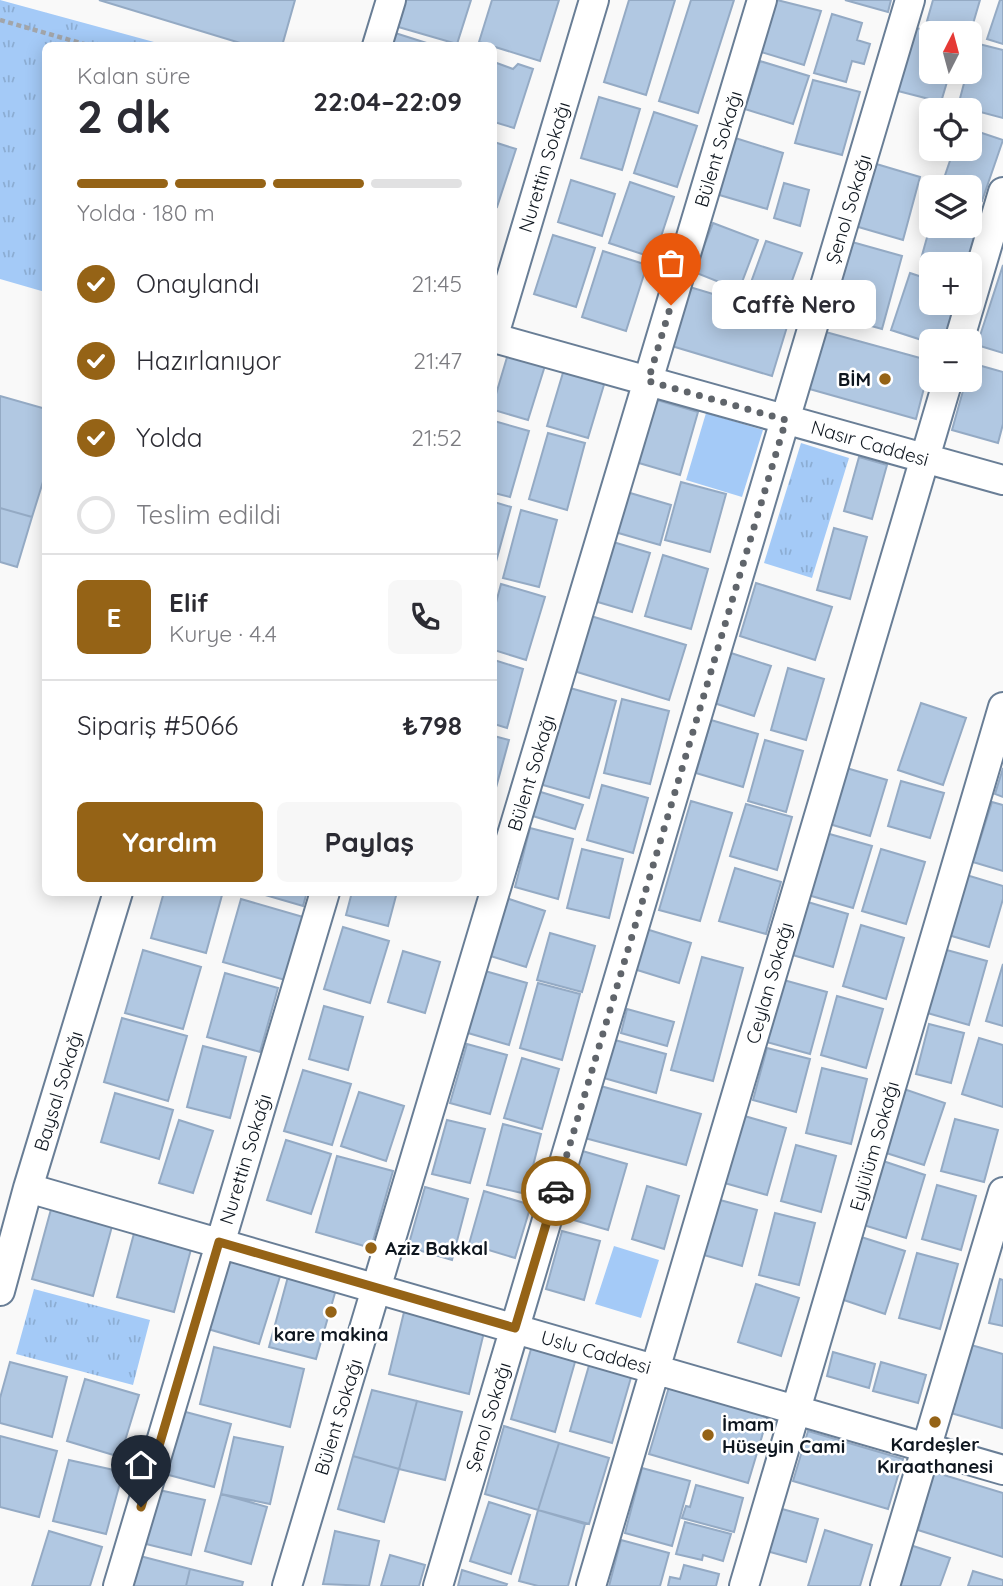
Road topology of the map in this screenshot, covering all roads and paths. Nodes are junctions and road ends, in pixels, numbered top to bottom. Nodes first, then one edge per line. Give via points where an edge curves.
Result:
1 (391, 0) edge
2 (594, 0) edge
3 (762, 0) edge
4 (910, 0) edge
5 (0, 20) edge
6 (77, 42) edge
7 (378, 42) edge
8 (1003, 192) edge
9 (497, 326) edge
10 (963, 329) edge
11 (497, 337) edge
12 (648, 381) junction
13 (944, 392) edge
14 (786, 420) junction
15 (925, 458) junction
16 (1003, 480) edge
17 (1003, 707) edge
18 (497, 886) edge
19 (117, 896) edge
20 (324, 896) edge
21 (494, 896) edge
22 (28, 1188) junction
23 (1003, 1194) edge
24 (219, 1242) junction
25 (377, 1288) junction
26 (0, 1291) edge
27 (515, 1328) junction
28 (655, 1368) junction
29 (796, 1410) junction
30 (926, 1447) junction
31 (1003, 1470) edge
32 (118, 1586) edge
33 (287, 1586) edge
34 (438, 1586) edge
35 (591, 1586) edge
36 (744, 1586) edge
37 (885, 1586) edge

1 - 7 street
2 - 9 street, Nurettin Sokağı
3 - 12 street, Bülent Sokağı
4 - 14 street, Şenol Sokağı
5 - 6 path
8 - 10 street
11 - 12 street, Nasır Caddesi
12 - 14 street, Nasır Caddesi
12 - 18 street, Bülent Sokağı
13 - 15 street, Ceylan Sokağı
14 - 15 street, Nasır Caddesi
14 - 27 street, Şenol Sokağı
15 - 16 street, Nasır Caddesi
15 - 28 street, Ceylan Sokağı
17 - 29 street, Eylülüm Sokağı
19 - 22 street, Baysal Sokağı
20 - 24 street, Nurettin Sokağı
21 - 25 street, Bülent Sokağı
22 - 24 street, Uslu Caddesi
22 - 26 street, Baysal Sokağı
23 - 30 street
24 - 25 street, Uslu Caddesi
24 - 32 street, Nurettin Sokağı
25 - 27 street, Uslu Caddesi
25 - 33 street, Bülent Sokağı
27 - 28 street, Uslu Caddesi
27 - 34 street, Şenol Sokağı
28 - 29 street, Uslu Caddesi
28 - 35 street, Ceylan Sokağı
29 - 30 street, Uslu Caddesi
29 - 36 street, Eylülüm Sokağı
30 - 31 street, Uslu Caddesi
30 - 37 street

